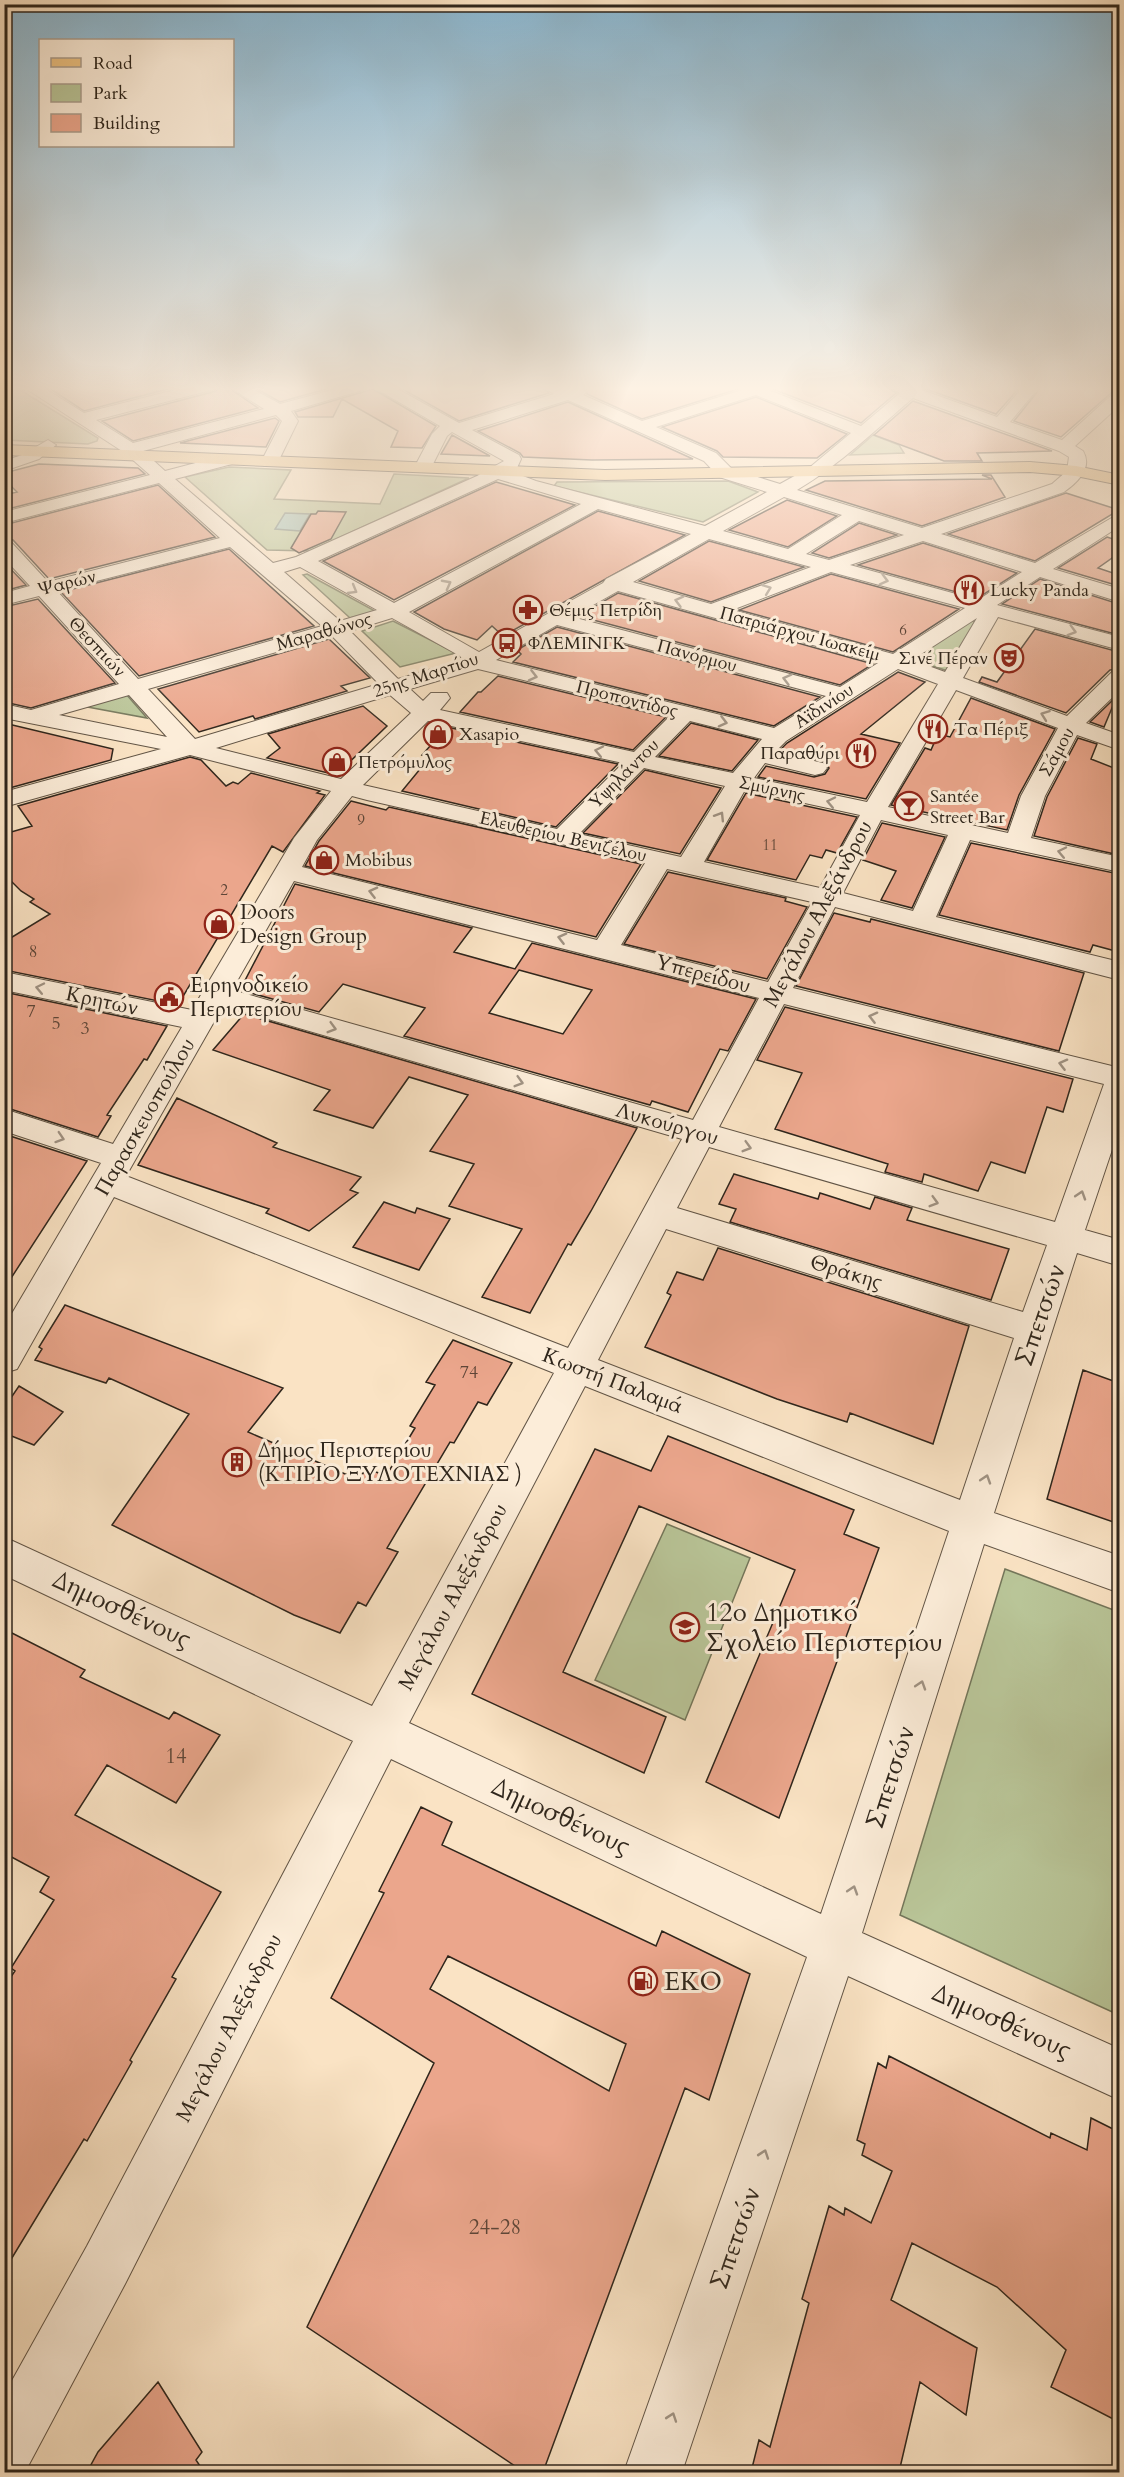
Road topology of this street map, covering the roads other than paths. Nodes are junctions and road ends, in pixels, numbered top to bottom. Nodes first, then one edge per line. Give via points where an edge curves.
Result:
1 (68, 502) edge
2 (192, 502) edge
3 (431, 502) edge
4 (598, 502) joint
5 (761, 502) edge
6 (813, 502) edge
7 (1019, 502) edge
8 (855, 515) junction
9 (4, 518) edge
10 (1119, 518) edge
11 (706, 533) junction
12 (922, 535) junction
13 (234, 540) junction
14 (791, 555) junction
15 (9, 558) edge
16 (303, 561) junction
17 (830, 566) junction
18 (271, 569) junction
19 (1038, 571) junction
20 (614, 583) junction
21 (44, 589) junction
22 (1119, 596) edge
23 (4, 599) edge
24 (984, 606) junction
25 (713, 610) junction
26 (396, 611) junction
27 (552, 618) junction
28 (1119, 620) edge
29 (336, 630) junction
30 (1096, 638) junction
31 (1119, 644) edge
32 (896, 661) junction
33 (477, 662) junction
34 (1119, 677) edge
35 (950, 681) junction
36 (133, 686) junction
37 (393, 686) junction
38 (843, 694) junction
39 (4, 711) edge
40 (424, 713) junction
41 (686, 713) junction
42 (31, 716) junction
43 (1071, 725) junction
44 (778, 736) junction
45 (1119, 743) edge
46 (190, 748) junction
47 (760, 755) junction
48 (639, 760) junction
49 (815, 768) dead end
50 (741, 782) junction
51 (347, 788) junction
52 (4, 800) edge
53 (874, 811) junction
54 (962, 830) junction
55 (563, 836) junction
56 (1017, 842) junction
57 (1115, 858) edge
58 (660, 859) junction
59 (689, 865) junction
60 (286, 871) junction
61 (826, 897) junction
62 (921, 921) junction
63 (605, 949) junction
64 (1119, 971) edge
65 (4, 981) edge
66 (777, 993) junction
67 (215, 994) junction
68 (200, 1022) junction
69 (1119, 1079) edge
70 (4, 1120) edge
71 (700, 1134) junction
72 (114, 1170) junction
73 (657, 1214) junction
74 (1067, 1238) junction
75 (1119, 1253) edge
76 (1034, 1330) junction
77 (4, 1359) edge
78 (575, 1367) junction
79 (973, 1523) junction
80 (4, 1554) edge
81 (1119, 1575) edge
82 (382, 1731) junction
83 (834, 1945) junction
84 (1119, 2074) edge
85 (4, 2453) edge
86 (653, 2472) edge

1 - 9 street
2 - 13 street
3 - 16 street
4 - 11 street
26 -> 4 street, Μαραθώνος
5 - 11 street, 25ης Μαρτίου
6 - 8 street
7 - 12 street
8 - 12 street
8 - 14 street
10 - 19 street
11 - 14 street
11 - 20 street, 25ης Μαρτίου
12 - 17 street
12 - 19 street
13 - 18 street
13 - 21 street, Ψαρών
14 - 17 street
15 - 21 street, Θεσπιών
16 - 18 street
16 -> 26 street
17 -> 24 street
25 -> 17 street
18 - 29 street
19 - 22 street
19 - 24 street
25 -> 20 street, Πατριάρχου Ιωακείμ
20 - 27 street, 25ης Μαρτίου
21 - 23 street, Ψαρών
21 - 36 street, Θεσπιών
24 -> 30 street
24 - 32 street, Αϊδινίου via 967,613
24 - 35 street, Μεγάλου Αλεξάνδρου via 989,615
25 - 32 street, Πατριάρχου Ιωακείμ
26 - 29 street, Μαραθώνος
26 - 33 street
27 - 33 street, 25ης Μαρτίου
38 -> 27 street, Πανόρμου
28 - 30 street
29 - 36 street, Μαραθώνος
29 - 37 street
30 - 31 street
32 - 35 street, Πατριάρχου Ιωακείμ
32 - 38 street, Αϊδινίου
33 - 37 street, 25ης Μαρτίου
33 - 40 street, Παρασκευοπούλου
33 -> 41 street, Προποντίδος
34 - 43 street, Σάμου
43 -> 35 street, Πατριάρχου Ιωακείμ
35 - 53 street, Μεγάλου Αλεξάνδρου
36 - 42 street, Μαραθώνος
36 - 46 street, Θεσπιών
37 - 40 street
37 - 46 street, 25ης Μαρτίου
38 - 44 street, Αϊδινίου
39 - 42 street, Ελευθερίου Βενιζέλου
48 -> 40 street, Σμύρνης
40 - 51 street, Παρασκευοπούλου
41 -> 44 street, Προποντίδος
41 - 48 street, Υψηλάντου
42 - 46 street, Ελευθερίου Βενιζέλου
43 - 45 street, Πατριάρχου Ιωακείμ
43 - 56 street, Σάμου via 1033,796
44 - 47 street, Αϊδινίου
46 - 51 street, Ελευθερίου Βενιζέλου
46 - 52 street, 25ης Μαρτίου
47 - 49 street, Αϊδινίου
47 - 50 street, Αϊδινίου
48 - 50 street, Σμύρνης
48 - 55 street, Υψηλάντου
53 -> 50 street, Σμύρνης
59 -> 50 street, Αϊδινίου
51 - 55 street, Ελευθερίου Βενιζέλου
51 - 60 street, Παρασκευοπούλου via 306,838
53 - 54 street, Σμύρνης
53 - 61 street, Μεγάλου Αλεξάνδρου
54 - 56 street, Σμύρνης
54 - 62 street
55 - 58 street, Ελευθερίου Βενιζέλου
57 -> 56 street, Σμύρνης
58 - 59 street, Ελευθερίου Βενιζέλου
58 - 63 street
59 - 61 street, Ελευθερίου Βενιζέλου
63 -> 60 street, Υπερείδου
60 - 67 street, Παρασκευοπούλου
61 - 62 street, Ελευθερίου Βενιζέλου
61 - 66 street, Μεγάλου Αλεξάνδρου
62 - 64 street, Ελευθερίου Βενιζέλου
63 - 66 street, Υπερείδου
68 -> 65 street, Κρητών
69 -> 66 street, Υπερείδου
66 - 71 street, Μεγάλου Αλεξάνδρου
67 - 68 street, Παρασκευοπούλου
67 -> 71 street, Λυκούργου
68 - 72 street, Παρασκευοπούλου
74 -> 69 street, Σπετσών
70 -> 72 street, Κωστή Παλαμά
71 - 73 street, Μεγάλου Αλεξάνδρου
71 -> 74 street, Λυκούργου
72 - 77 street, Παρασκευοπούλου
72 - 78 street, Κωστή Παλαμά
73 - 76 street, Θράκης
73 - 78 street, Μεγάλου Αλεξάνδρου
74 - 75 street, Λυκούργου
74 - 76 street, Σπετσών
79 -> 76 street, Σπετσών
78 - 79 street, Κωστή Παλαμά
78 - 82 street, Μεγάλου Αλεξάνδρου
79 - 81 street, Κωστή Παλαμά
83 -> 79 street, Σπετσών
80 - 82 street, Δημοσθένους
82 - 83 street, Δημοσθένους
82 - 85 street, Μεγάλου Αλεξάνδρου via 106,2265
83 - 84 street, Δημοσθένους
86 -> 83 street, Σπετσών

